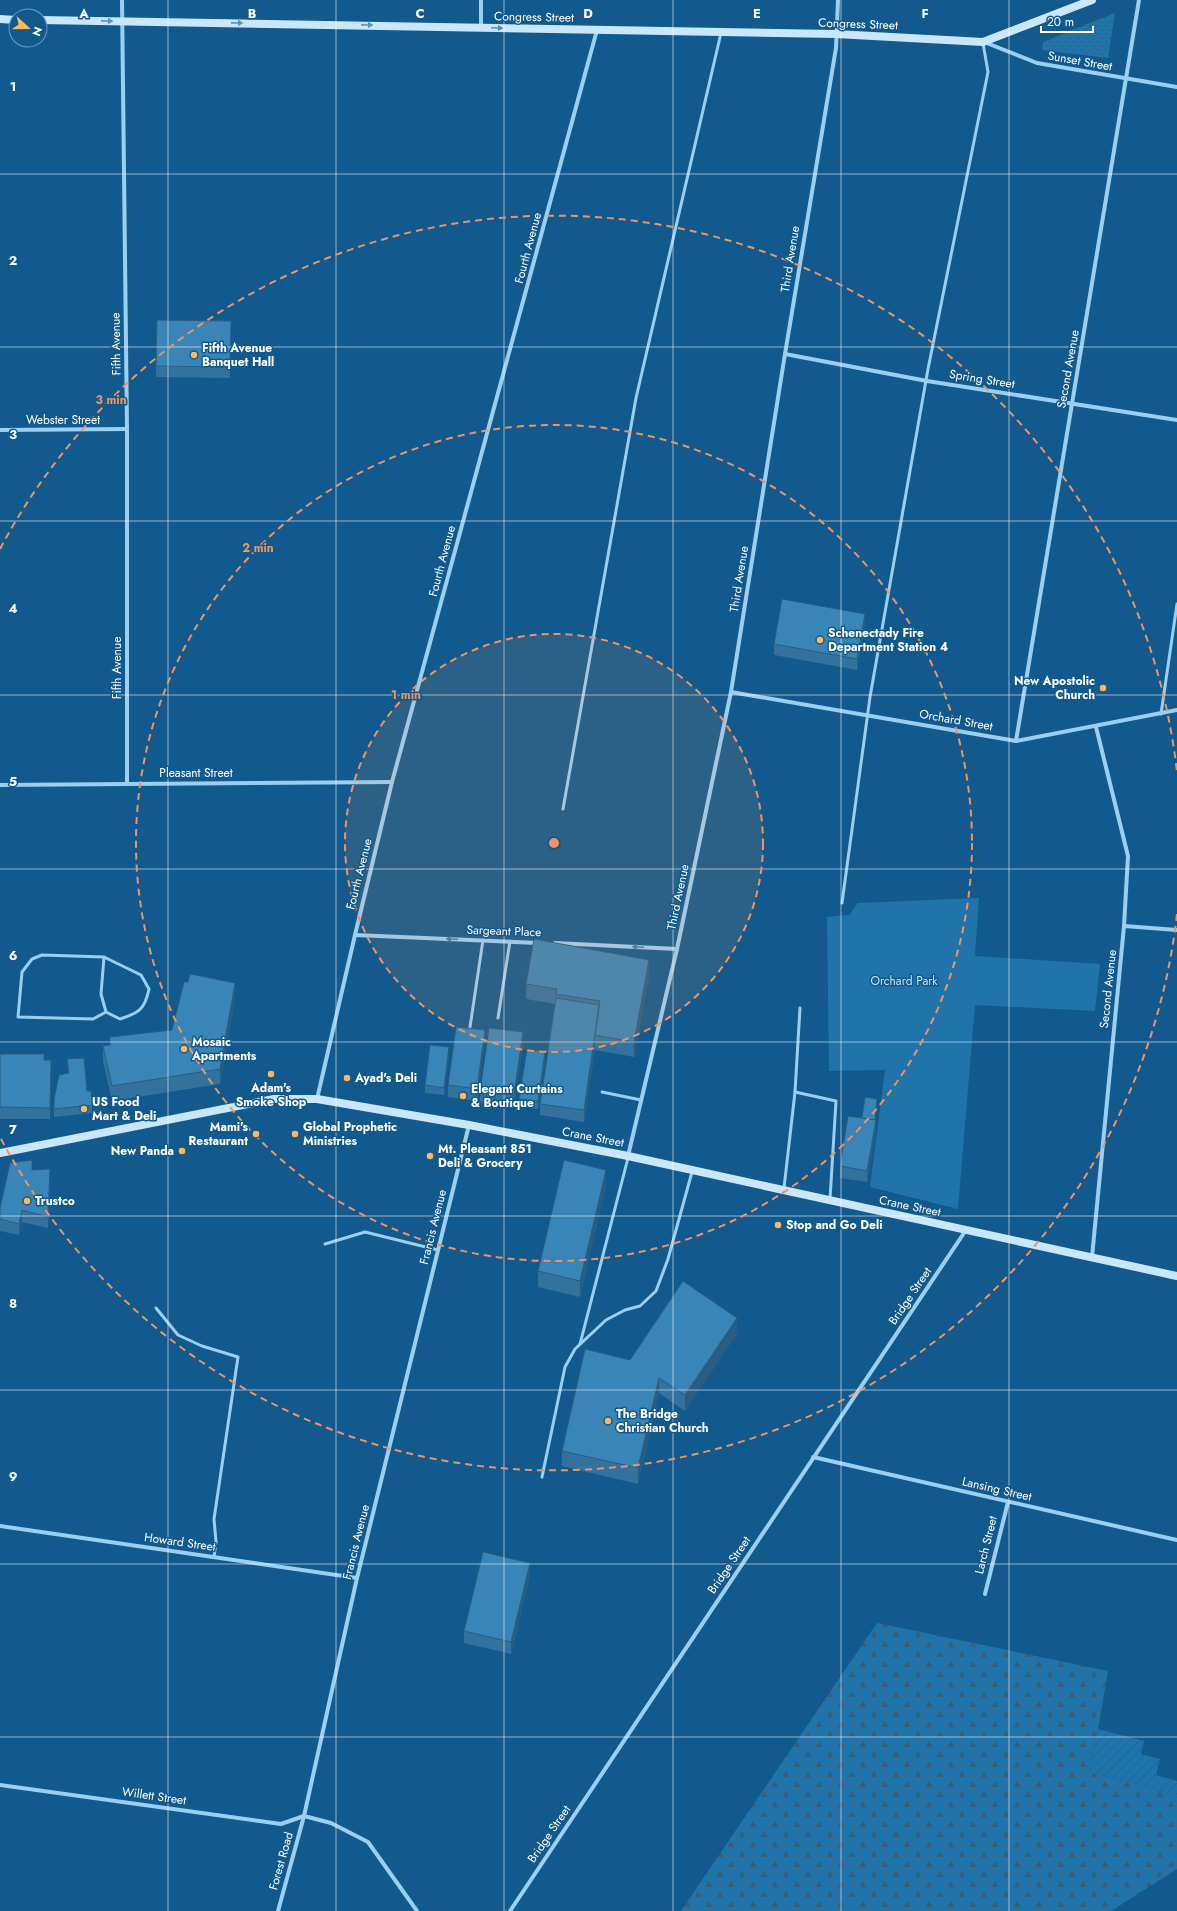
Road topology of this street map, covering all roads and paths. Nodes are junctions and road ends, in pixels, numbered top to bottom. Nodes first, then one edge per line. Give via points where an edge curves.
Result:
1 (122, 0) edge
2 (481, 0) edge
3 (838, 0) edge
4 (1092, 0) edge
5 (1139, 0) edge
6 (48, 20) edge
7 (122, 21) junction
8 (481, 28) junction
9 (597, 30) junction
10 (721, 33) junction
11 (836, 34) junction
12 (983, 42) junction
13 (1127, 80) junction
14 (1177, 88) edge
15 (785, 354) junction
16 (927, 381) junction
17 (1072, 404) junction
18 (1177, 420) edge
19 (127, 429) junction
20 (0, 430) edge
21 (1177, 604) edge
22 (731, 692) junction
23 (1177, 710) edge
24 (1160, 714) junction
25 (869, 715) junction
26 (1096, 727) junction
27 (1016, 741) junction
28 (392, 782) junction
29 (127, 783) junction
30 (0, 785) edge
31 (563, 809) dead end
32 (842, 903) dead end
33 (1124, 926) junction
34 (1177, 930) edge
35 (355, 935) junction
36 (483, 940) junction
37 (510, 942) junction
38 (541, 943) edge
39 (549, 943) edge
40 (677, 949) junction
41 (104, 958) junction
42 (800, 1008) dead end
43 (106, 1012) junction
44 (498, 1018) dead end
45 (470, 1027) edge
46 (602, 1092) dead end
47 (795, 1092) junction
48 (317, 1099) junction
49 (641, 1100) junction
50 (469, 1124) junction
51 (0, 1153) edge
52 (628, 1156) junction
53 (692, 1170) junction
54 (783, 1190) junction
55 (830, 1200) junction
56 (966, 1230) junction
57 (325, 1244) dead end
58 (438, 1250) junction
59 (1092, 1257) junction
60 (1177, 1276) edge
61 (156, 1308) dead end
62 (579, 1345) junction
63 (813, 1457) junction
64 (542, 1477) dead end
65 (1008, 1502) junction
66 (0, 1526) edge
67 (1177, 1540) edge
68 (214, 1557) junction
69 (357, 1578) junction
70 (984, 1594) dead end
71 (0, 1785) edge
72 (304, 1816) junction
73 (278, 1911) edge
74 (417, 1911) edge
75 (510, 1911) edge

1 - 7 street, Fifth Avenue
2 - 8 street
3 - 11 street, Third Avenue
4 - 12 street, Congress Street
5 - 13 street, Second Avenue
6 -> 7 street, Congress Street
7 -> 8 street, Congress Street
7 - 19 street, Fifth Avenue
8 -> 9 street, Congress Street
9 - 10 street, Congress Street
9 - 28 street, Fourth Avenue
10 - 11 street, Congress Street
10 - 31 lane via 636,398
11 - 12 street, Congress Street
11 - 15 street, Third Avenue via 836,48
12 - 13 street, Sunset Street via 1037,63
12 - 16 lane via 988,72
13 - 14 street, Sunset Street
13 - 17 street, Second Avenue
15 - 16 street, Spring Street
15 - 22 street, Third Avenue
16 - 17 street, Spring Street
16 - 25 lane
17 - 18 street, Spring Street
17 - 27 street, Second Avenue
19 - 20 street, Webster Street
19 - 29 street, Fifth Avenue
21 - 24 lane
22 - 25 street, Orchard Street
22 - 40 street, Third Avenue
23 - 24 street, Orchard Street
24 - 26 street, Orchard Street
25 - 27 street, Orchard Street
25 - 32 lane
26 - 27 street, Orchard Street
26 - 33 street, Second Avenue via 1128,856
28 - 29 street, Pleasant Street
28 - 35 street, Fourth Avenue
29 - 30 street, Pleasant Street
33 - 34 street
33 - 59 street, Second Avenue
36 -> 35 street, Sargeant Place
35 - 48 street, Fourth Avenue
36 - 37 street, Sargeant Place
36 - 45 lane
37 - 38 street, Sargeant Place
37 - 44 lane
40 -> 39 street, Sargeant Place
40 - 49 street, Third Avenue
41 - 43 lane via 101,994
41 - 43 lane via 140,975 149,989 146,1003 134,1014 120,1019
41 - 43 lane via 42,955 32,959 22,972 18,1018 93,1019
42 - 47 lane
46 - 49 lane
47 - 54 lane
47 - 55 lane via 836,1101
48 - 50 street, Crane Street
48 - 51 street, Crane Street via 274,1099
49 - 52 street, Third Avenue
50 - 52 street, Crane Street
50 - 58 street, Francis Avenue
52 - 53 street, Crane Street
52 - 62 lane
53 - 54 street, Crane Street
53 - 62 lane via 668,1258 656,1291 640,1306 625,1310 606,1320
54 - 55 street, Crane Street
55 - 56 street, Crane Street
56 - 59 street, Crane Street
56 - 63 street, Bridge Street
57 - 58 lane via 365,1232
58 - 69 street, Francis Avenue
59 - 60 street, Crane Street
61 - 68 lane via 178,1335 202,1346 238,1357 214,1519
62 - 64 lane via 566,1367
63 - 65 street, Lansing Street
63 - 75 street, Bridge Street
65 - 67 street, Lansing Street
65 - 70 street, Larch Street
66 - 68 street, Howard Street
68 - 69 street, Howard Street
69 - 72 street, Francis Avenue
71 - 72 street, Willett Street via 281,1824
72 - 73 street, Forest Road
72 - 74 street via 331,1823 368,1842

